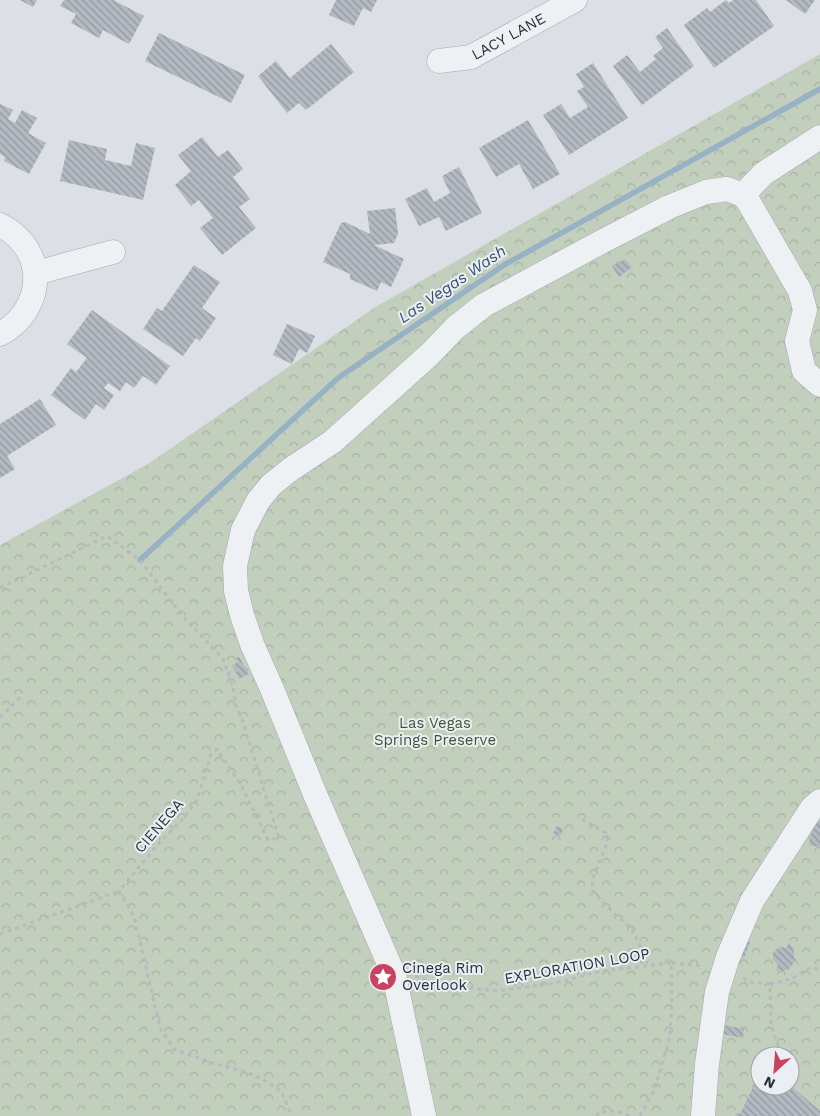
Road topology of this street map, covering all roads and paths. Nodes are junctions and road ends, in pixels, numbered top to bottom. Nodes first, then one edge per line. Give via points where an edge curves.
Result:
1 (575, 0) edge
2 (439, 61) dead end
3 (820, 137) edge
4 (743, 195) junction
5 (0, 225) edge
6 (113, 252) dead end
7 (36, 273) junction
8 (0, 334) edge
9 (820, 385) edge
10 (0, 588) edge
11 (21, 697) dead end
12 (0, 717) edge
13 (820, 801) edge
14 (582, 819) dead end
15 (119, 891) junction
16 (0, 934) edge
17 (671, 963) junction
18 (643, 965) junction
19 (706, 967) dead end
20 (820, 970) edge
21 (735, 974) dead end
22 (406, 975) dead end
23 (770, 984) junction
24 (778, 1046) edge
25 (292, 1116) edge
26 (424, 1116) edge
27 (596, 1116) edge
28 (632, 1116) edge
29 (640, 1116) edge
30 (703, 1116) edge

1 - 2 street, LACY LANE via 471,57
3 - 4 street via 763,174
4 - 9 street via 800,291 805,310 797,341 804,371
4 - 26 street via 727,189 706,192 669,207 484,305 332,442 271,485 258,501 243,530 235,566 236,591 242,615 394,975
5 - 7 street via 25,244
6 - 7 street
7 - 8 street via 28,308 8,330
10 - 15 path, CIENEGA via 107,536 140,560 180,613 222,659 233,687 236,706 279,838 268,840 242,787 217,750 212,754 197,800
11 - 12 path
13 - 30 street via 812,808 752,901 731,948 717,992
14 - 18 path via 606,833 608,841 592,880 593,891 632,929 640,946
15 - 16 path
15 - 25 path via 134,916 160,1028 175,1050 260,1078 282,1093
17 - 18 path, EXPLORATION LOOP
17 - 19 path, EXPLORATION LOOP
17 - 29 path via 670,1036 655,1089
18 - 22 path, EXPLORATION LOOP via 497,991 444,985
20 - 23 path via 811,967 791,979
21 - 23 path via 751,982
23 - 24 path via 772,1024
27 - 28 path via 600,1112 615,1111

